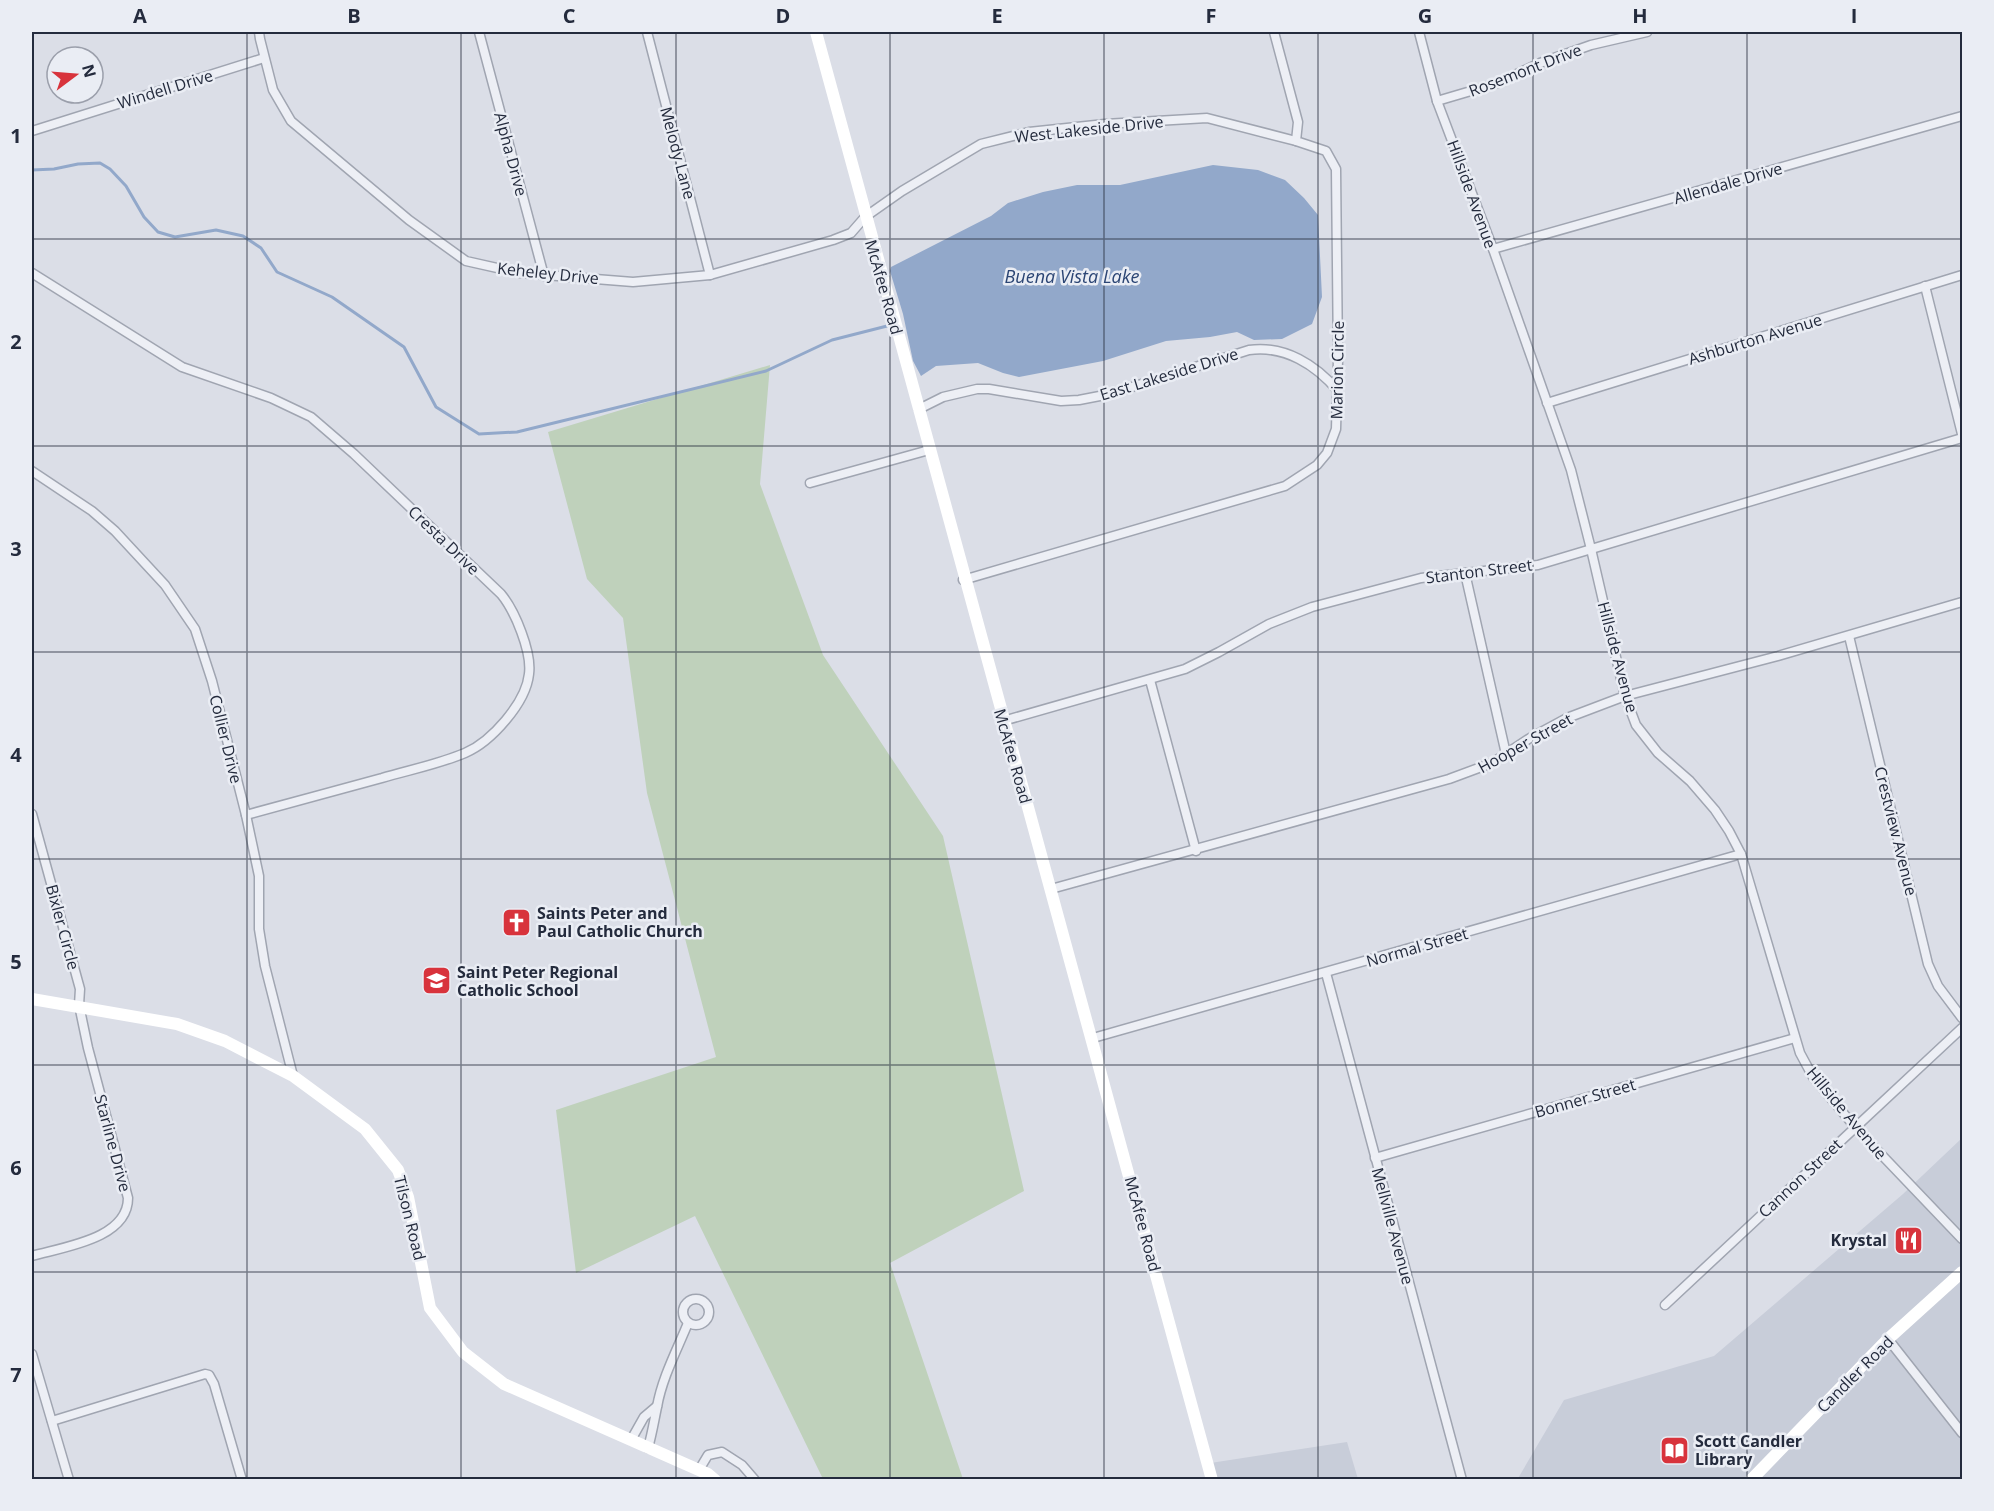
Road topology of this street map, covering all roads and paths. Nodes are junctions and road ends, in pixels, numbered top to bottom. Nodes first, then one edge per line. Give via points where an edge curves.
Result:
1 (259, 32) edge
2 (478, 32) edge
3 (647, 32) edge
4 (816, 32) edge
5 (1274, 32) edge
6 (1419, 32) edge
7 (1647, 32) edge
8 (264, 57) junction
9 (1437, 101) junction
10 (1962, 116) edge
11 (32, 130) edge
12 (1296, 141) junction
13 (865, 217) junction
14 (1493, 249) junction
15 (32, 273) edge
16 (710, 275) junction
17 (1962, 275) edge
18 (544, 276) junction
19 (1925, 286) junction
20 (1338, 391) junction
21 (1547, 404) junction
22 (919, 409) junction
23 (1962, 436) edge
24 (929, 450) junction
25 (32, 471) edge
26 (810, 483) dead end
27 (1591, 549) junction
28 (1465, 573) junction
29 (963, 580) junction
30 (1962, 602) edge
31 (1849, 636) junction
32 (1150, 680) junction
33 (1625, 696) junction
34 (1003, 721) junction
35 (1506, 754) junction
36 (32, 814) edge
37 (246, 815) junction
38 (1196, 850) junction
39 (1741, 854) junction
40 (1051, 889) junction
41 (1326, 973) junction
42 (32, 999) edge
43 (79, 1005) junction
44 (1962, 1018) edge
45 (1962, 1029) edge
46 (1093, 1038) junction
47 (1795, 1038) junction
48 (293, 1076) junction
49 (1855, 1127) junction
50 (1375, 1158) junction
51 (1962, 1239) edge
52 (32, 1256) edge
53 (1962, 1272) edge
54 (1665, 1305) dead end
55 (688, 1323) dead end
56 (1888, 1338) junction
57 (32, 1354) edge
58 (657, 1406) junction
59 (52, 1420) junction
60 (1962, 1433) edge
61 (631, 1440) junction
62 (648, 1448) junction
63 (699, 1470) junction
64 (69, 1479) edge
65 (242, 1479) edge
66 (715, 1479) edge
67 (754, 1479) edge
68 (1212, 1479) edge
69 (1462, 1479) edge
70 (1751, 1479) edge

1 - 8 street, Keheley Drive
2 - 18 street, Alpha Drive
3 - 16 street, Melody Lane
4 - 13 street, McAfee Road
5 - 12 street via 1298,122
6 - 9 street, Hillside Avenue
7 - 9 street, Rosemont Drive via 1591,45 1498,83
8 - 11 street, Windell Drive
8 - 18 street, Keheley Drive via 273,90 291,121 409,220 466,261
9 - 14 street, Hillside Avenue
10 - 14 street, Allendale Drive
12 - 13 street, West Lakeside Drive via 1206,118 1029,132 981,144
12 - 20 street, Marion Circle via 1326,151 1336,169
13 - 16 street, Keheley Drive via 851,233 833,240
13 - 22 street, McAfee Road
14 - 21 street, Hillside Avenue
15 - 37 street, Cresta Drive via 182,367 271,398 311,417 501,594 524,640 530,663 527,684 505,721 487,740 465,753 415,769
16 - 18 street, Keheley Drive via 633,282
17 - 19 street, Ashburton Avenue
19 - 21 street, Ashburton Avenue
19 - 23 street
20 - 22 street, East Lakeside Drive via 1294,355 1261,348 1090,398 1061,401 977,389 943,397
20 - 29 street, Marion Circle via 1336,429 1327,453 1307,473 1286,486
21 - 27 street, Hillside Avenue
22 - 24 street, McAfee Road
23 - 27 street, Stanton Street
24 - 26 street
24 - 29 street, McAfee Road
25 - 37 street, Collier Drive via 115,531 146,563 195,629
27 - 28 street, Stanton Street via 1538,565
27 - 33 street, Hillside Avenue
28 - 32 street, Stanton Street via 1421,578 1312,607 1269,624 1185,669
28 - 35 street
29 - 34 street, McAfee Road
30 - 31 street, Hooper Street
31 - 33 street, Hooper Street
31 - 44 street, Crestview Avenue via 1928,964 1938,986
32 - 34 street, Stanton Street
32 - 38 street
33 - 35 street, Hooper Street via 1567,718
33 - 39 street, Hillside Avenue via 1636,725 1715,810
34 - 40 street, McAfee Road
35 - 38 street, Hooper Street via 1457,777
36 - 43 street, Bixler Circle via 80,989
37 - 48 street, Collier Drive via 259,876 265,966
38 - 40 street, Hooper Street
39 - 41 street, Normal Street
39 - 47 street, Hillside Avenue
40 - 46 street, McAfee Road
41 - 46 street, Normal Street
41 - 50 street, Mellville Avenue
42 - 43 street, Tilson Road
43 - 48 street, Tilson Road via 177,1024 225,1041
43 - 52 street, Starline Drive via 128,1205 122,1219 107,1232
45 - 49 street, Cannon Street
46 - 68 street, McAfee Road
47 - 49 street, Hillside Avenue via 1813,1077
47 - 50 street, Bonner Street
48 - 61 street, Tilson Road via 365,1129 398,1170 408,1197 430,1308 463,1352 504,1384
49 - 51 street, Hillside Avenue
49 - 54 street, Cannon Street
50 - 69 street, Mellville Avenue
53 - 56 street, Candler Road
55 - 58 street
56 - 60 street
56 - 70 street, Candler Road
57 - 59 street
58 - 61 street via 644,1417
58 - 62 street
59 - 64 street
59 - 65 street via 205,1374 212,1379
61 - 62 street, Tilson Road
62 - 63 street, Tilson Road
63 - 66 street, Tilson Road
63 - 67 street via 708,1455 722,1452

